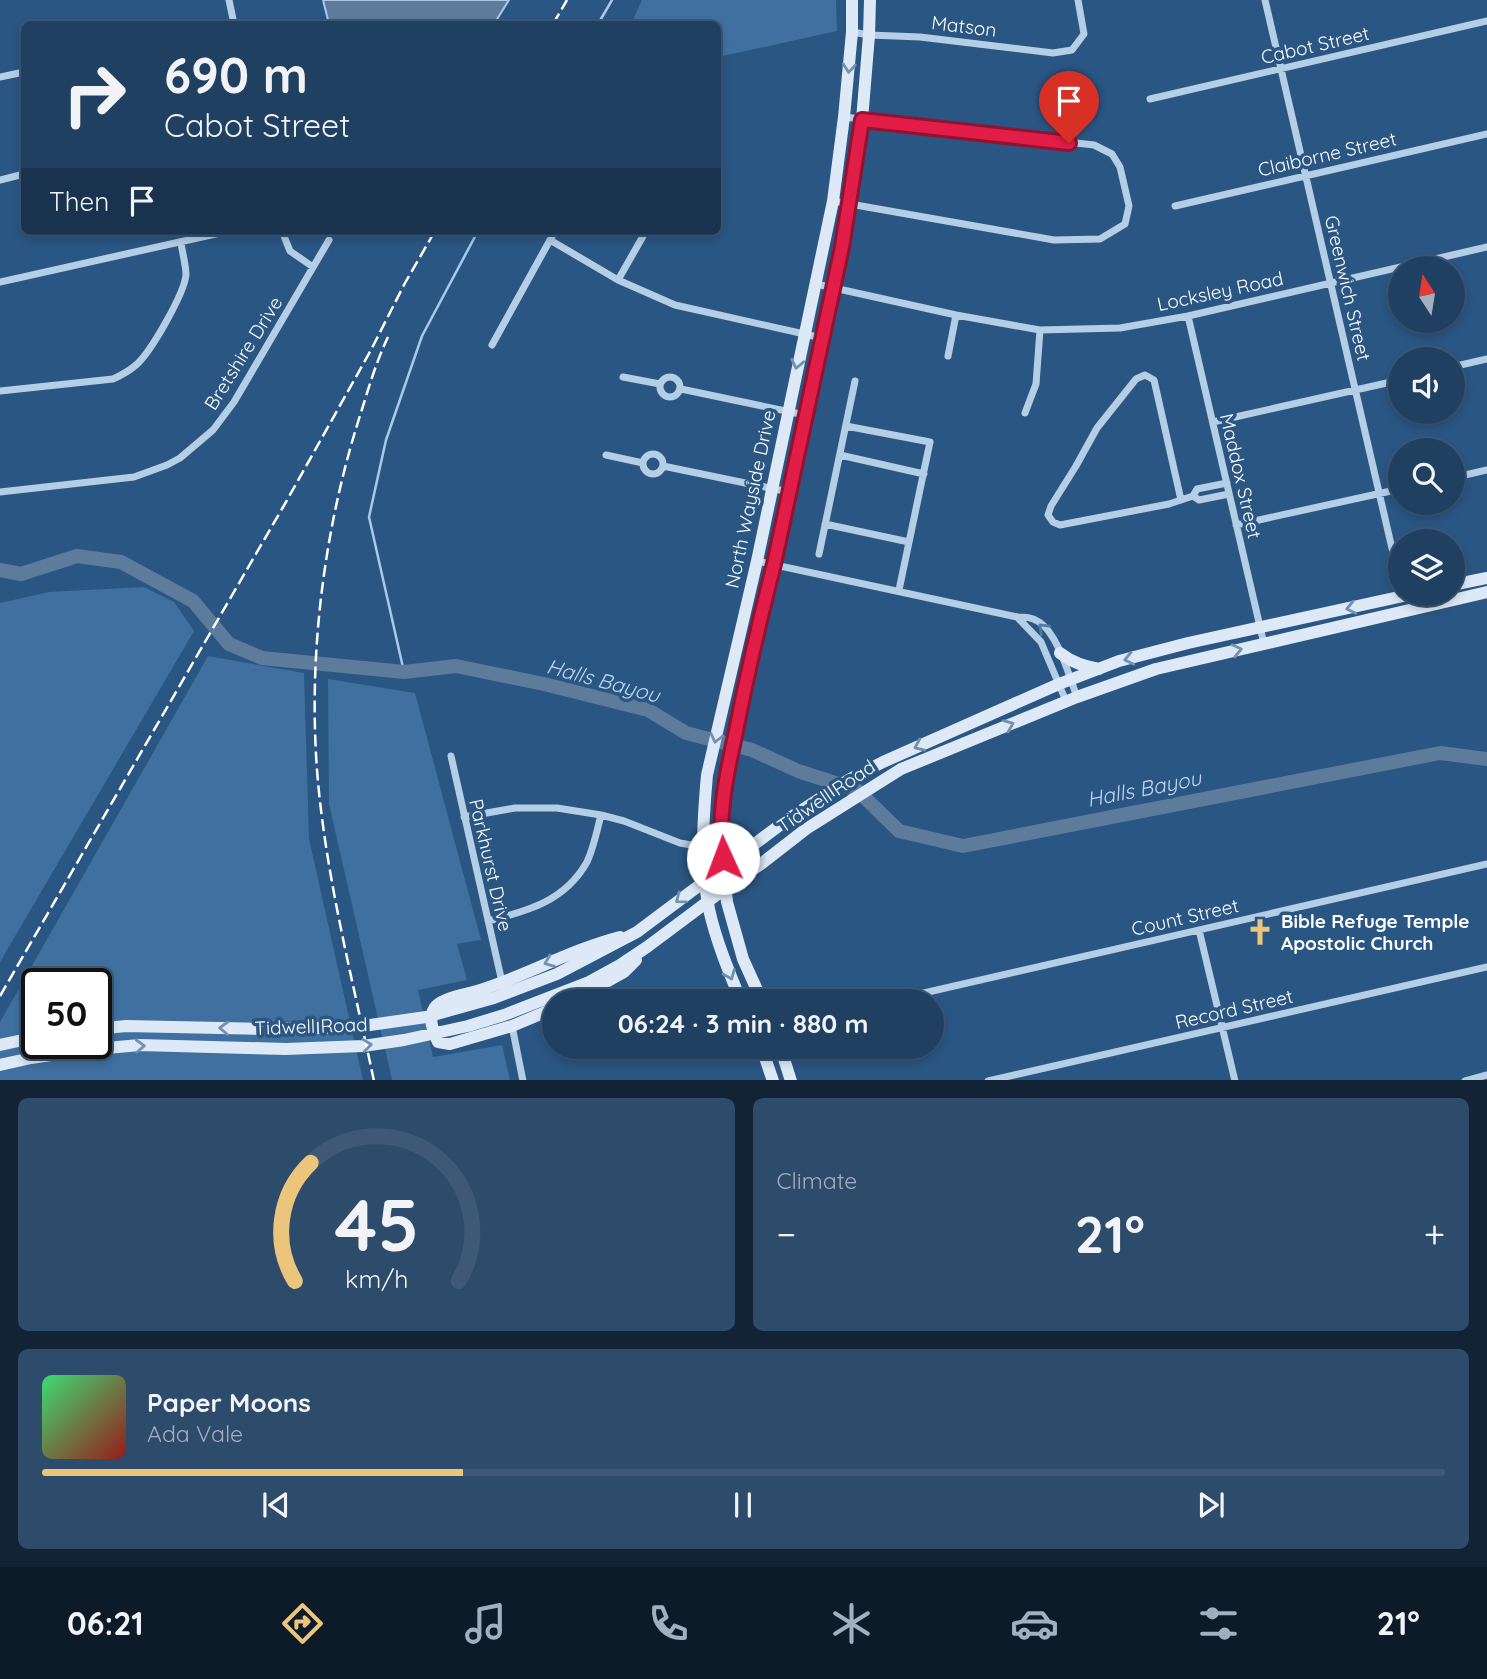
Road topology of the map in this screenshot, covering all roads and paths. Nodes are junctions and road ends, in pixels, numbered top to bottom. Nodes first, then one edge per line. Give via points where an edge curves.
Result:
1 (229, 0) edge
2 (852, 0) edge
3 (870, 0) edge
4 (1078, 0) edge
5 (1265, 0) edge
6 (233, 21) edge
7 (1487, 21) edge
8 (852, 32) junction
9 (869, 35) junction
10 (1281, 69) junction
11 (21, 73) edge
12 (0, 77) edge
13 (1150, 99) dead end
14 (844, 117) junction
15 (862, 120) junction
16 (1487, 134) edge
17 (21, 175) edge
18 (1306, 176) junction
19 (0, 180) edge
20 (833, 201) junction
21 (849, 204) junction
22 (1175, 206) dead end
23 (212, 235) edge
24 (284, 235) edge
25 (553, 235) edge
26 (644, 235) edge
27 (329, 240) dead end
28 (550, 240) junction
29 (181, 242) junction
30 (1487, 247) edge
31 (313, 267) junction
32 (618, 280) junction
33 (0, 282) edge
34 (1331, 283) junction
35 (816, 284) junction
36 (832, 288) junction
37 (956, 315) junction
38 (1188, 316) junction
39 (1040, 330) junction
40 (804, 334) junction
41 (822, 338) junction
42 (492, 345) dead end
43 (948, 356) dead end
44 (1487, 359) edge
45 (1465, 364) edge
46 (623, 377) dead end
47 (855, 381) dead end
48 (1388, 383) edge
49 (660, 384) junction
50 (681, 389) junction
51 (1355, 390) junction
52 (0, 391) edge
53 (788, 411) junction
54 (1025, 414) dead end
55 (805, 415) junction
56 (1213, 422) junction
57 (846, 426) junction
58 (606, 455) dead end
59 (840, 455) junction
60 (643, 463) junction
61 (663, 466) junction
62 (1487, 470) edge
63 (924, 474) junction
64 (1465, 475) edge
65 (1227, 483) junction
66 (772, 488) junction
67 (0, 492) edge
68 (789, 492) junction
69 (1388, 492) edge
70 (1229, 494) junction
71 (1380, 494) junction
72 (1193, 496) junction
73 (1181, 500) junction
74 (825, 524) junction
75 (1237, 525) junction
76 (1388, 530) edge
77 (909, 542) junction
78 (819, 554) dead end
79 (757, 561) junction
80 (774, 564) junction
81 (1487, 578) edge
82 (1465, 582) edge
83 (899, 590) junction
84 (1487, 592) edge
85 (1388, 599) edge
86 (1405, 606) edge
87 (1406, 611) junction
88 (1017, 617) junction
89 (1261, 629) junction
90 (1265, 644) junction
91 (1060, 653) junction
92 (1100, 669) junction
93 (1065, 682) junction
94 (1072, 699) junction
95 (452, 756) dead end
96 (601, 815) junction
97 (464, 817) junction
98 (703, 847) junction
99 (1487, 863) edge
100 (724, 868) junction
101 (705, 881) junction
102 (726, 889) junction
103 (708, 901) junction
104 (488, 920) junction
105 (1199, 930) junction
106 (637, 932) junction
107 (648, 947) junction
108 (1487, 967) edge
109 (502, 982) junction
110 (594, 989) edge
111 (736, 989) edge
112 (757, 989) edge
113 (941, 989) edge
114 (542, 1013) edge
115 (512, 1026) junction
116 (112, 1027) edge
117 (1223, 1028) junction
118 (21, 1040) edge
119 (0, 1045) edge
120 (766, 1059) edge
121 (784, 1059) edge
122 (0, 1065) edge
123 (1487, 1075) edge
124 (523, 1080) edge
125 (773, 1080) edge
126 (791, 1080) edge
127 (988, 1080) edge
128 (1235, 1080) edge
129 (1465, 1080) edge

1 - 6 street
2 - 8 main road, North Wayside Drive
3 - 9 main road, North Wayside Drive
4 - 9 street, Matson via 1084,34 1072,50 1053,53
5 - 10 street, Greenwich Street
7 - 10 street, Cabot Street
8 - 9 street, Matson
8 -> 14 main road, North Wayside Drive
9 - 15 main road, North Wayside Drive
10 - 13 street, Cabot Street
10 - 18 street, Greenwich Street
11 - 12 street
14 - 15 street
14 - 20 main road, North Wayside Drive
15 - 21 main road, North Wayside Drive
15 - 21 street via 1094,145 1112,153 1129,205 1125,224 1100,239 1054,240
16 - 18 street, Claiborne Street
17 - 19 street
18 - 22 street, Claiborne Street
18 - 34 street, Greenwich Street
20 - 21 street
20 - 35 main road, North Wayside Drive
21 - 36 main road, North Wayside Drive
23 - 29 street
24 - 31 street via 290,251
25 - 28 street
26 - 32 street
27 - 31 street, Bretshire Drive
28 - 32 street
28 - 42 street
29 - 33 street
29 - 52 street via 186,275 177,302 137,365 113,379
30 - 34 street, Locksley Road
31 - 67 street, Bretshire Drive via 234,402 213,430 180,458 134,477
32 - 40 street via 674,305
34 - 38 street, Locksley Road
34 - 51 street, Greenwich Street
35 - 36 street, Locksley Road
35 - 40 main road, North Wayside Drive
36 - 37 street, Locksley Road
36 - 41 main road, North Wayside Drive
37 - 39 street, Locksley Road
37 - 43 street
38 - 39 street, Locksley Road via 1120,328
38 - 56 street, Maddox Street
39 - 54 street via 1036,384
40 - 41 street
40 -> 53 main road, North Wayside Drive
41 - 55 main road, North Wayside Drive
44 - 45 street
46 - 49 street
47 - 57 street
48 - 51 street
49 - 50 street via 673,376
49 - 50 street via 668,397
50 - 53 street
51 - 56 street
51 - 71 street, Greenwich Street
53 - 55 street
53 - 66 main road, North Wayside Drive
55 - 68 main road, North Wayside Drive
56 - 65 street, Maddox Street
57 - 59 street
57 - 63 street via 930,442
58 - 60 street
59 - 63 street
59 - 74 street
60 - 61 street via 648,456 657,455
60 - 61 street via 645,471 654,475
61 - 66 street
62 - 64 street
63 - 77 street
65 - 70 street, Maddox Street
65 - 72 street via 1198,489
66 - 68 street
66 - 79 main road, North Wayside Drive
68 - 80 main road, North Wayside Drive
69 - 71 street
70 - 72 street via 1199,500
70 - 75 street, Maddox Street
71 - 75 street
71 - 76 street, Greenwich Street
72 - 73 street
73 - 73 street via 1060,525 1048,515 1097,428 1136,379 1145,375 1154,380
74 - 77 street
74 - 78 street
75 - 89 street, Maddox Street
77 - 83 street
79 - 80 street
79 -> 98 main road, North Wayside Drive via 707,775
80 - 83 street
80 - 100 main road, North Wayside Drive via 726,782 721,831
81 - 82 main road
83 - 88 street
84 - 87 main road, Tidwell Road
85 -> 89 main road, Tidwell Road
86 - 87 street
87 - 90 main road, Tidwell Road
91 -> 88 street via 1041,623
88 - 93 street via 1041,642
89 - 90 street, Maddox Street
89 -> 92 main road, Tidwell Road via 1188,643
94 -> 90 main road, Tidwell Road via 1156,669
91 - 92 main road via 1071,662
91 - 93 street
92 - 93 main road, Tidwell Road
93 - 94 street
93 - 94 street
93 -> 100 main road, Tidwell Road via 850,779
102 -> 94 main road, Tidwell Road via 806,829 901,769
95 - 97 street, Parkhurst Drive
96 - 97 street via 515,808
96 - 98 street
96 - 104 street via 587,861 559,894 534,908
97 - 104 street, Parkhurst Drive
98 - 101 main road, North Wayside Drive
99 - 105 street, Count Street
100 - 101 main road, Tidwell Road
100 - 102 main road, North Wayside Drive
101 - 103 main road, North Wayside Drive
101 -> 106 main road, Tidwell Road
102 - 103 main road, Tidwell Road
102 - 112 main road, North Wayside Drive via 740,949
103 - 107 main road, Tidwell Road
103 -> 111 main road, North Wayside Drive
104 - 109 street, Parkhurst Drive
105 - 113 street, Count Street
105 - 117 street
106 -> 109 main road via 597,943
106 -> 116 main road, Tidwell Road via 531,985 426,1017 356,1027 269,1030
107 - 110 main road via 624,972
122 -> 107 main road, Tidwell Road via 140,1045 286,1049 404,1040 468,1026 539,1002 589,982
108 - 117 street, Record Street
109 - 115 main road via 438,1004 432,1031 438,1042 450,1044
114 - 115 main road
115 - 124 street
117 - 127 street, Record Street
117 - 128 street
118 - 119 main road
120 - 125 main road
121 - 126 main road
123 - 129 street

